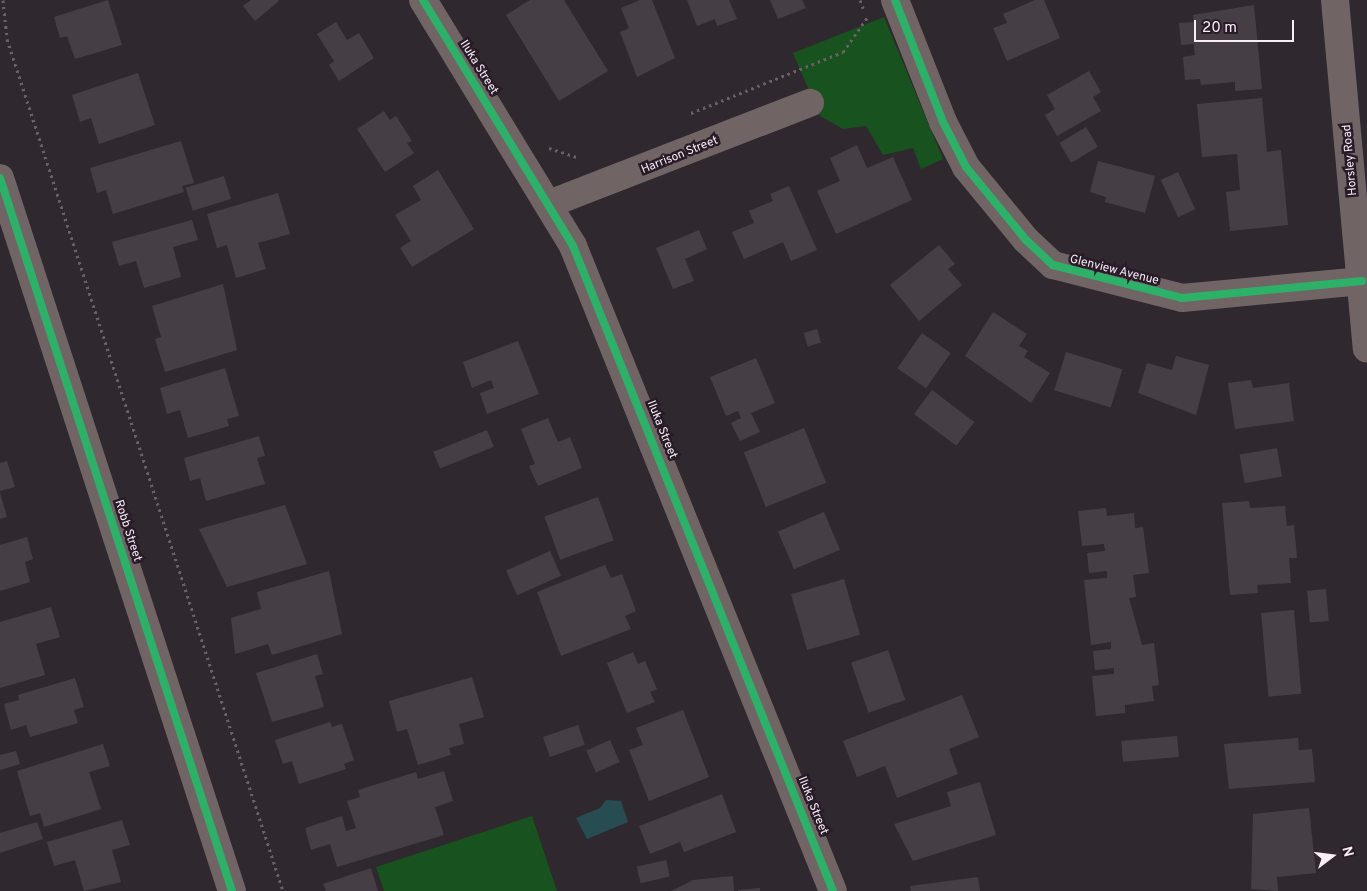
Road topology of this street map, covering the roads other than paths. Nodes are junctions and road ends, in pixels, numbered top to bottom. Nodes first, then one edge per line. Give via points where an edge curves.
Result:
1 (423, 0) edge
2 (895, 0) edge
3 (1336, 0) edge
4 (810, 103) dead end
5 (0, 178) edge
6 (549, 204) junction
7 (1362, 281) junction
8 (1367, 349) edge
9 (232, 891) edge
10 (833, 891) edge

1 - 6 street, Iluka Street
2 - 7 street, Glenview Avenue via 943,122 966,167 1026,240 1053,265 1182,298
3 - 7 street, Horsley Road
4 - 6 street, Harrison Street
5 - 9 street, Robb Street
6 - 10 street, Iluka Street via 584,270
7 - 8 street, Horsley Road

